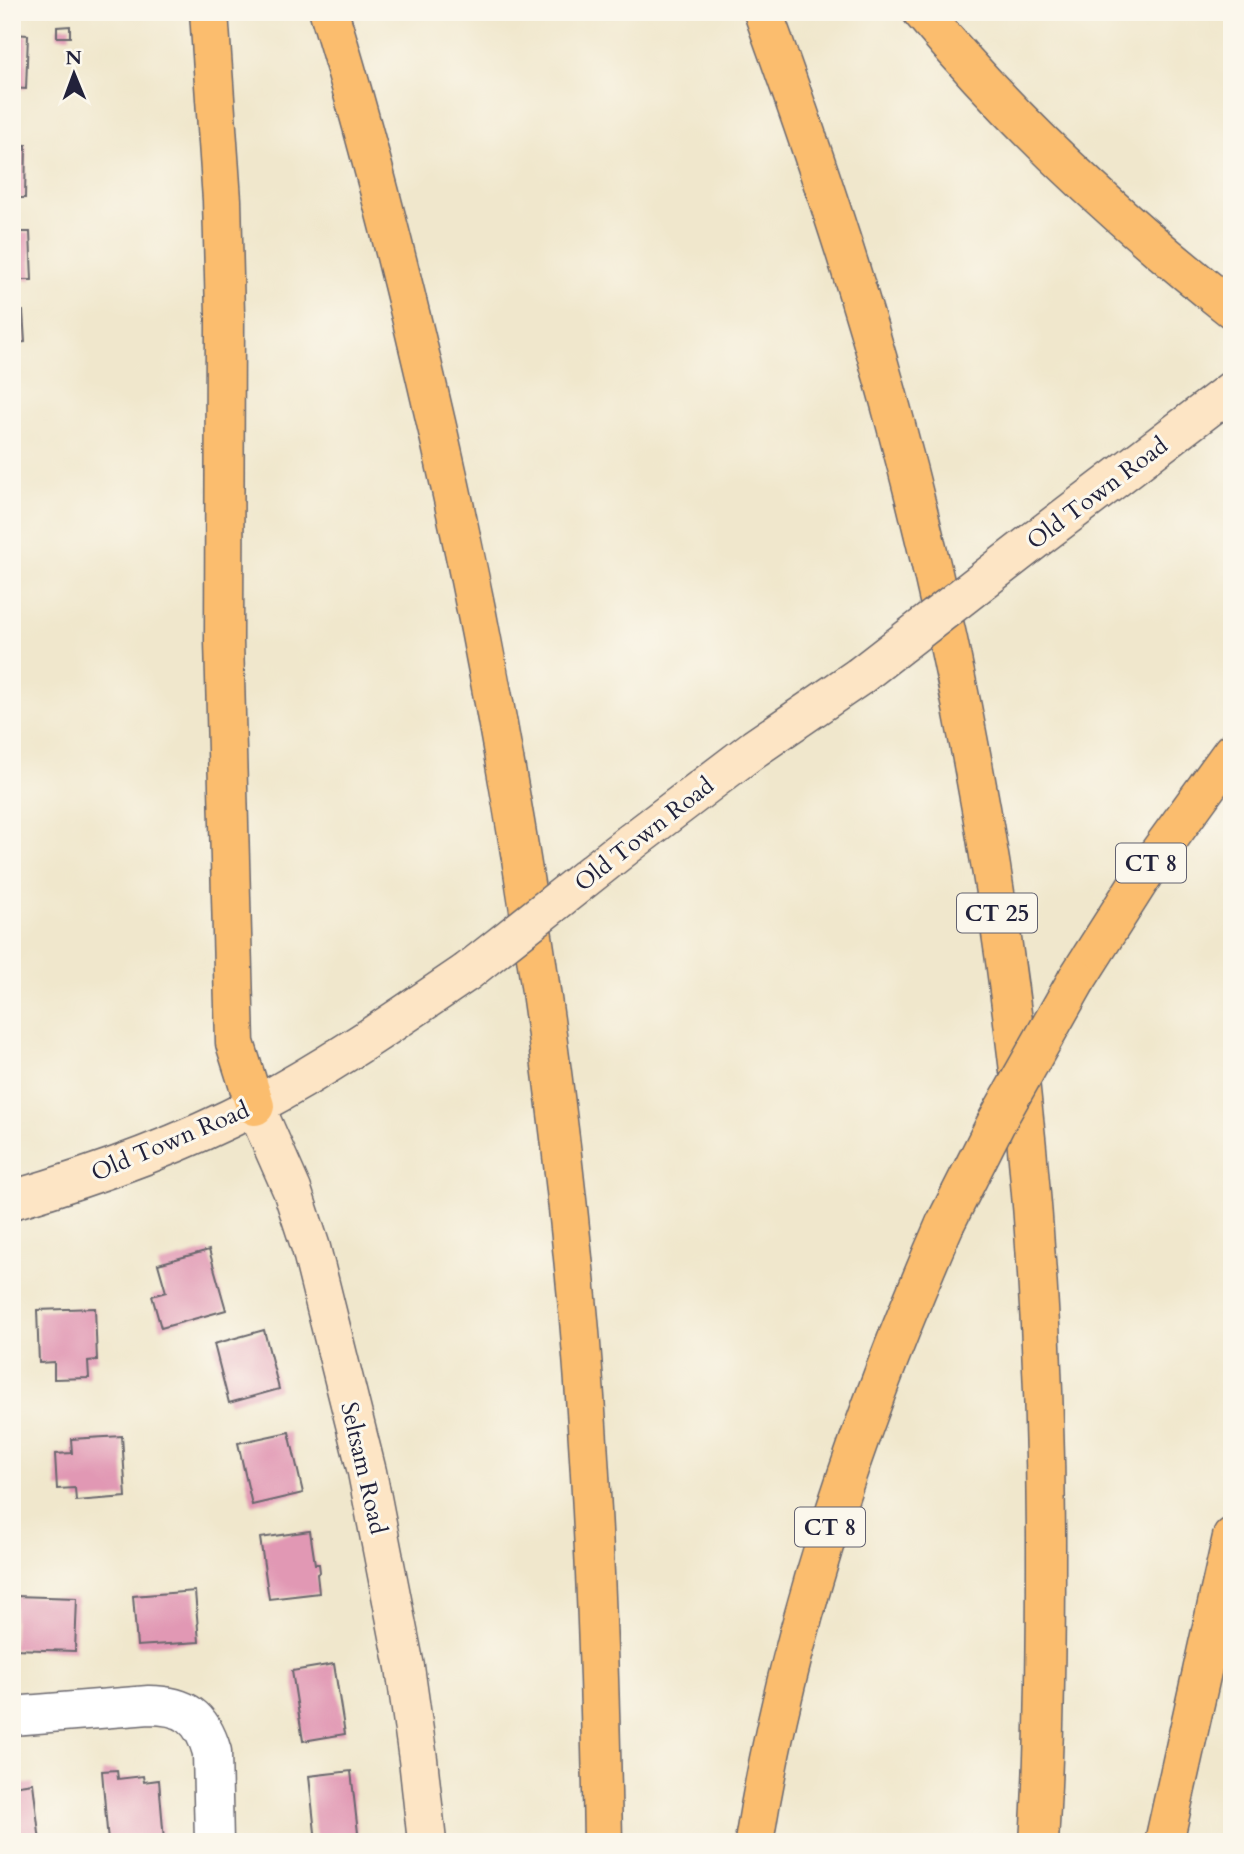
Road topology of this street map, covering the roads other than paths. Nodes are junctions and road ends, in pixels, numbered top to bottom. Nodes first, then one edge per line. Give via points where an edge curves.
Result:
1 (209, 12) edge
2 (329, 12) edge
3 (764, 12) edge
4 (922, 12) edge
5 (1232, 309) edge
6 (1232, 390) edge
7 (1232, 752) edge
8 (255, 1106) junction
9 (12, 1200) edge
10 (1232, 1537) edge
11 (12, 1716) edge
12 (214, 1842) edge
13 (427, 1842) edge
14 (603, 1842) edge
15 (754, 1842) edge
16 (1039, 1842) edge
17 (1164, 1842) edge

1 - 8 highway via 223,225 225,654 235,1043
2 - 14 highway via 393,241 441,442 490,677 529,908 579,1323 599,1651
3 - 16 highway, CT 25 via 833,211 899,436 946,633 988,851 1030,1176 1038,1285 1046,1503
4 - 5 highway via 997,97 1083,183
6 - 8 main road, Old Town Road, bridge via 860,677 755,748 467,972 327,1065
7 - 15 highway, CT 8, bridge via 1147,869 1077,979 945,1224 878,1386 835,1509 776,1723
8 - 9 main road, Old Town Road via 120,1164
8 - 13 main road, Seltsam Road via 292,1190 311,1248 367,1472 405,1667
10 - 17 highway
11 - 12 street via 149,1705 184,1711 199,1722 212,1752

